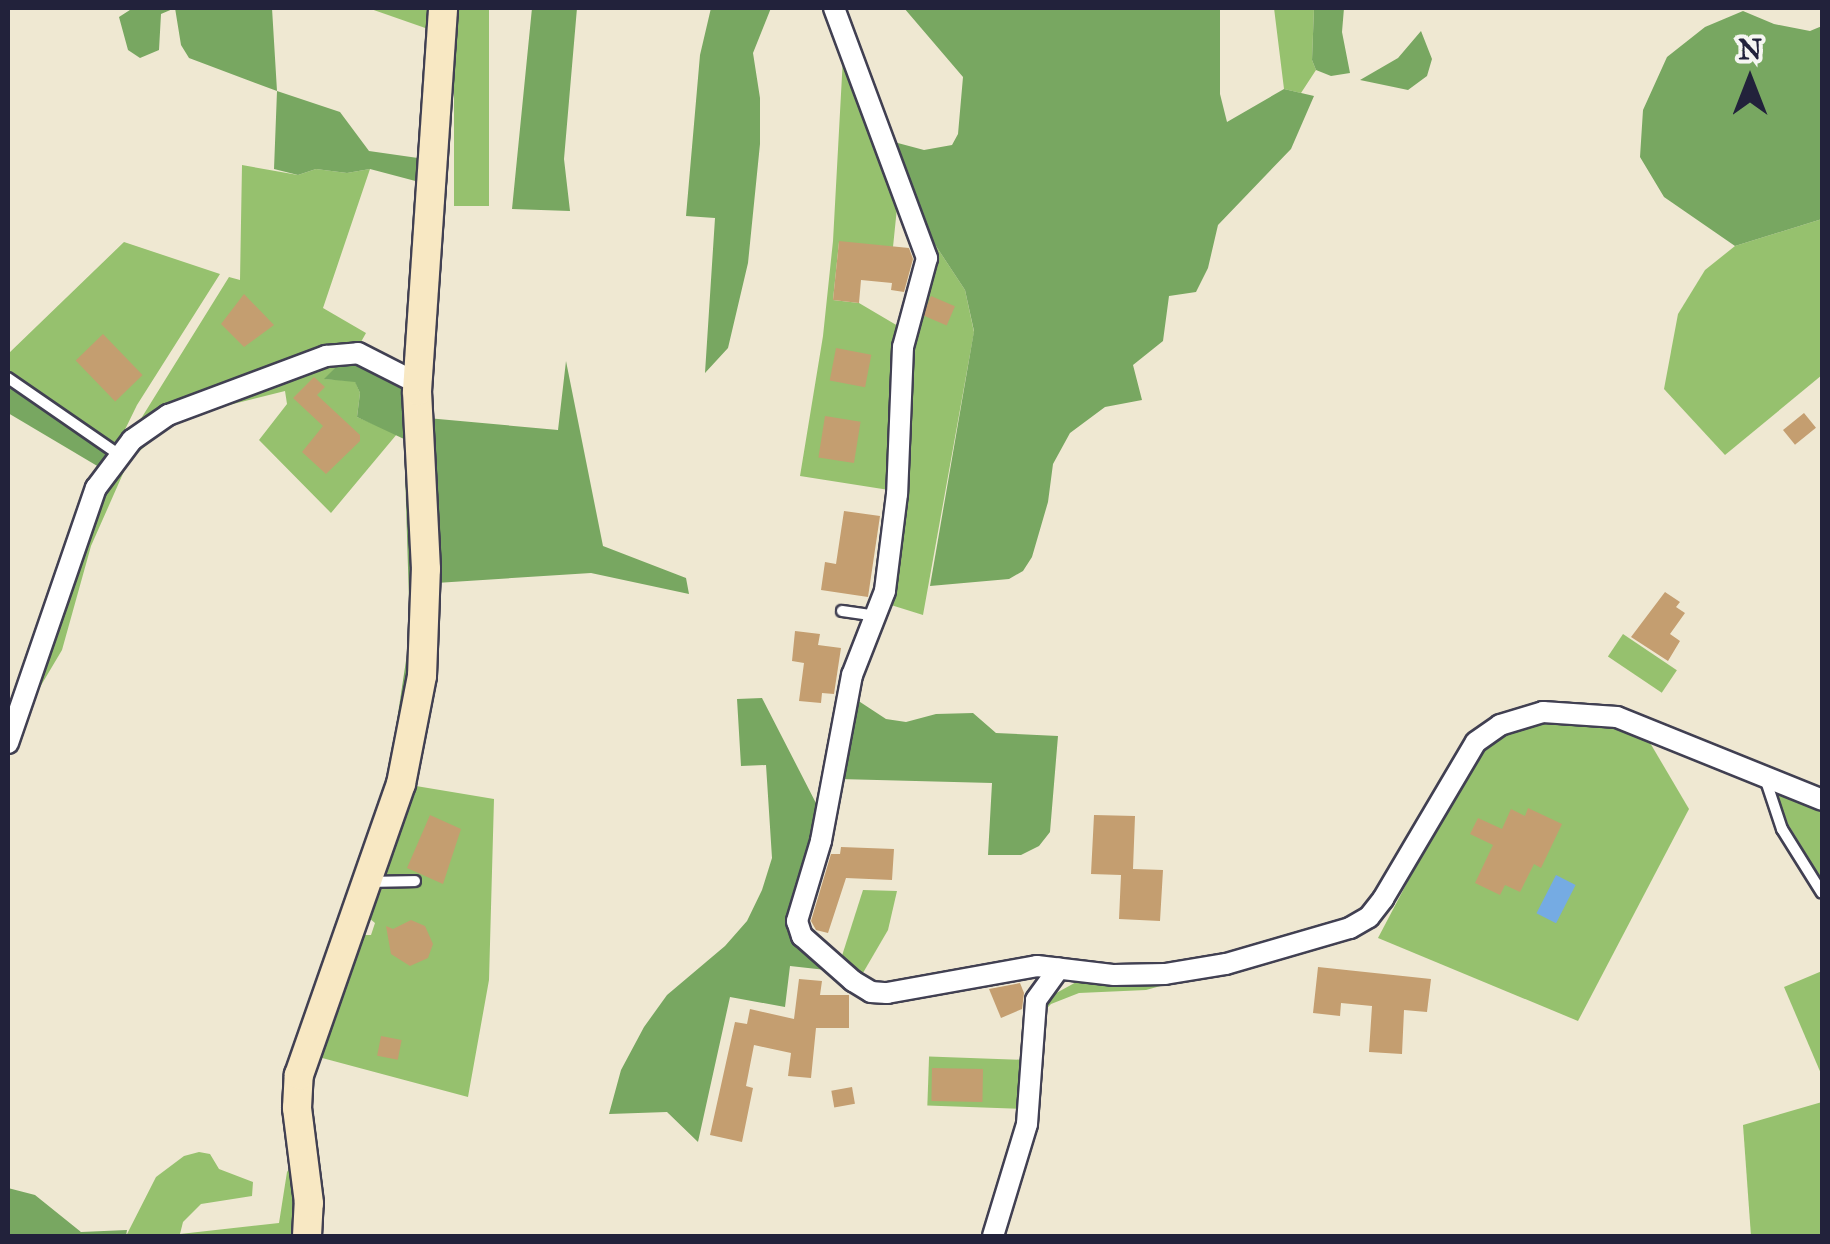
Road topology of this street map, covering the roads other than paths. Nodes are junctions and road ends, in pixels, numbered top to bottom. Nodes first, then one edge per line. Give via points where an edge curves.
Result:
1 (443, 8) edge
2 (834, 8) edge
3 (8, 378) edge
4 (417, 384) junction
5 (118, 454) junction
6 (842, 611) dead end
7 (877, 616) junction
8 (8, 743) edge
9 (1764, 777) junction
10 (1822, 800) edge
11 (415, 881) dead end
12 (365, 882) junction
13 (1822, 894) edge
14 (1059, 968) junction
15 (308, 1236) edge
16 (994, 1236) edge

1 - 4 street
2 - 7 street via 928,258 905,333 895,520
3 - 5 lane
4 - 5 street via 358,353 320,358 168,415
4 - 12 street via 424,657 409,758
5 - 8 street via 96,488
6 - 7 lane
7 - 14 street via 846,698 798,931 853,982 878,992
9 - 10 street
9 - 13 lane via 1782,830
9 - 14 street via 1617,717 1578,711 1531,715 1476,742 1384,899 1361,922 1185,972 1134,976
11 - 12 lane
12 - 15 street via 299,1076
14 - 16 street via 1036,1000 1028,1124

